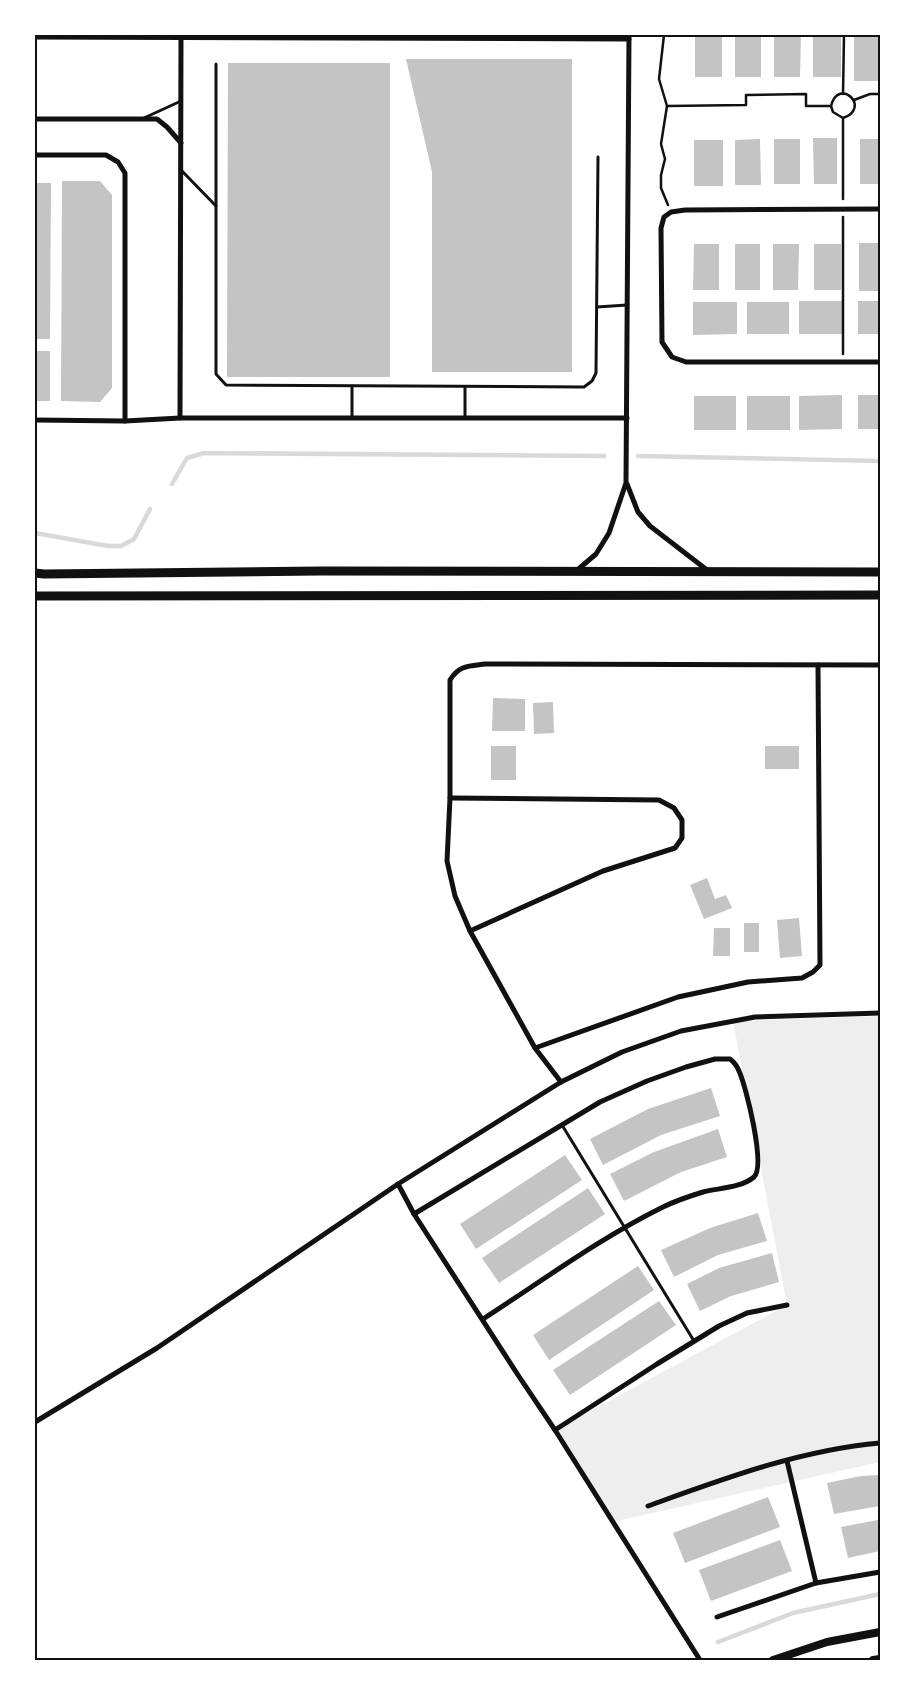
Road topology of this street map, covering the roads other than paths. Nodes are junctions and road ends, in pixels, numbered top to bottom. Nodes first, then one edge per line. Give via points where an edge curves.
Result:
1 (35, 37) edge
2 (404, 37) edge
3 (629, 37) edge
4 (181, 38) junction
5 (216, 64) dead end
6 (181, 101) junction
7 (35, 119) edge
8 (141, 119) junction
9 (181, 143) junction
10 (35, 155) edge
11 (598, 157) dead end
12 (181, 170) junction
13 (216, 206) junction
14 (880, 209) edge
15 (627, 304) junction
16 (597, 307) junction
17 (880, 362) edge
18 (352, 386) junction
19 (465, 386) junction
20 (180, 418) junction
21 (352, 418) junction
22 (465, 418) junction
23 (627, 418) junction
24 (35, 420) edge
25 (125, 421) junction
26 (626, 483) junction
27 (574, 572) junction
28 (710, 572) junction
29 (880, 572) edge
30 (35, 573) edge
31 (880, 595) edge
32 (35, 596) edge
33 (818, 665) junction
34 (880, 665) edge
35 (450, 798) junction
36 (470, 931) junction
37 (880, 1013) edge
38 (535, 1048) junction
39 (561, 1082) junction
40 (562, 1124) junction
41 (398, 1184) junction
42 (414, 1214) junction
43 (626, 1227) junction
44 (788, 1305) dead end
45 (483, 1319) junction
46 (694, 1341) junction
47 (35, 1422) edge
48 (555, 1430) junction
49 (880, 1443) edge
50 (788, 1461) junction
51 (648, 1506) dead end
52 (880, 1572) edge
53 (816, 1583) junction
54 (717, 1617) dead end
55 (880, 1632) edge
56 (880, 1659) edge
57 (700, 1660) edge
58 (772, 1660) edge
59 (873, 1660) edge

1 - 4 street
2 - 3 street
2 - 4 street
3 - 15 street
4 - 6 street
5 - 13 lane
6 - 8 lane
6 - 9 street
7 - 8 street
8 - 9 street via 157,119
9 - 12 street
10 - 25 street via 106,155 118,162 125,173
11 - 16 lane
12 - 13 lane
12 - 20 street
13 - 18 lane via 216,374 226,385
14 - 17 street via 685,210 664,216 661,228 662,342 672,357 686,362
15 - 16 lane
15 - 23 street
16 - 19 lane via 596,373 584,388
18 - 19 lane
18 - 21 lane
19 - 22 lane
20 - 21 street
20 - 25 street
21 - 22 street
22 - 23 street
23 - 26 street
24 - 25 street
26 - 27 street via 609,533 596,554
26 - 28 street via 638,512 650,526
27 - 28 main road
27 - 30 main road
28 - 29 main road
31 - 32 main road
33 - 34 street
33 - 35 street via 466,666 455,671 450,680
33 - 38 street via 820,965 802,978 748,982 678,997
35 - 36 street via 447,861 455,896
35 - 36 street via 659,800 674,808 682,820 682,838 675,848 603,871
36 - 38 street
37 - 39 street via 755,1017 681,1031 622,1052
38 - 39 street
39 - 41 street
40 - 42 street
40 - 43 lane
40 - 43 street via 647,1081 715,1059 730,1059 740,1072 752,1116 758,1157 758,1170 754,1177 665,1206
41 - 42 street
41 - 47 street via 157,1348
42 - 45 street
43 - 45 street
43 - 46 lane
44 - 46 street via 747,1313
45 - 48 street
46 - 48 street
48 - 57 street
49 - 50 street via 853,1445
50 - 51 street via 757,1468
50 - 53 street
52 - 53 street
53 - 54 street
55 - 58 street via 827,1642
56 - 59 street

